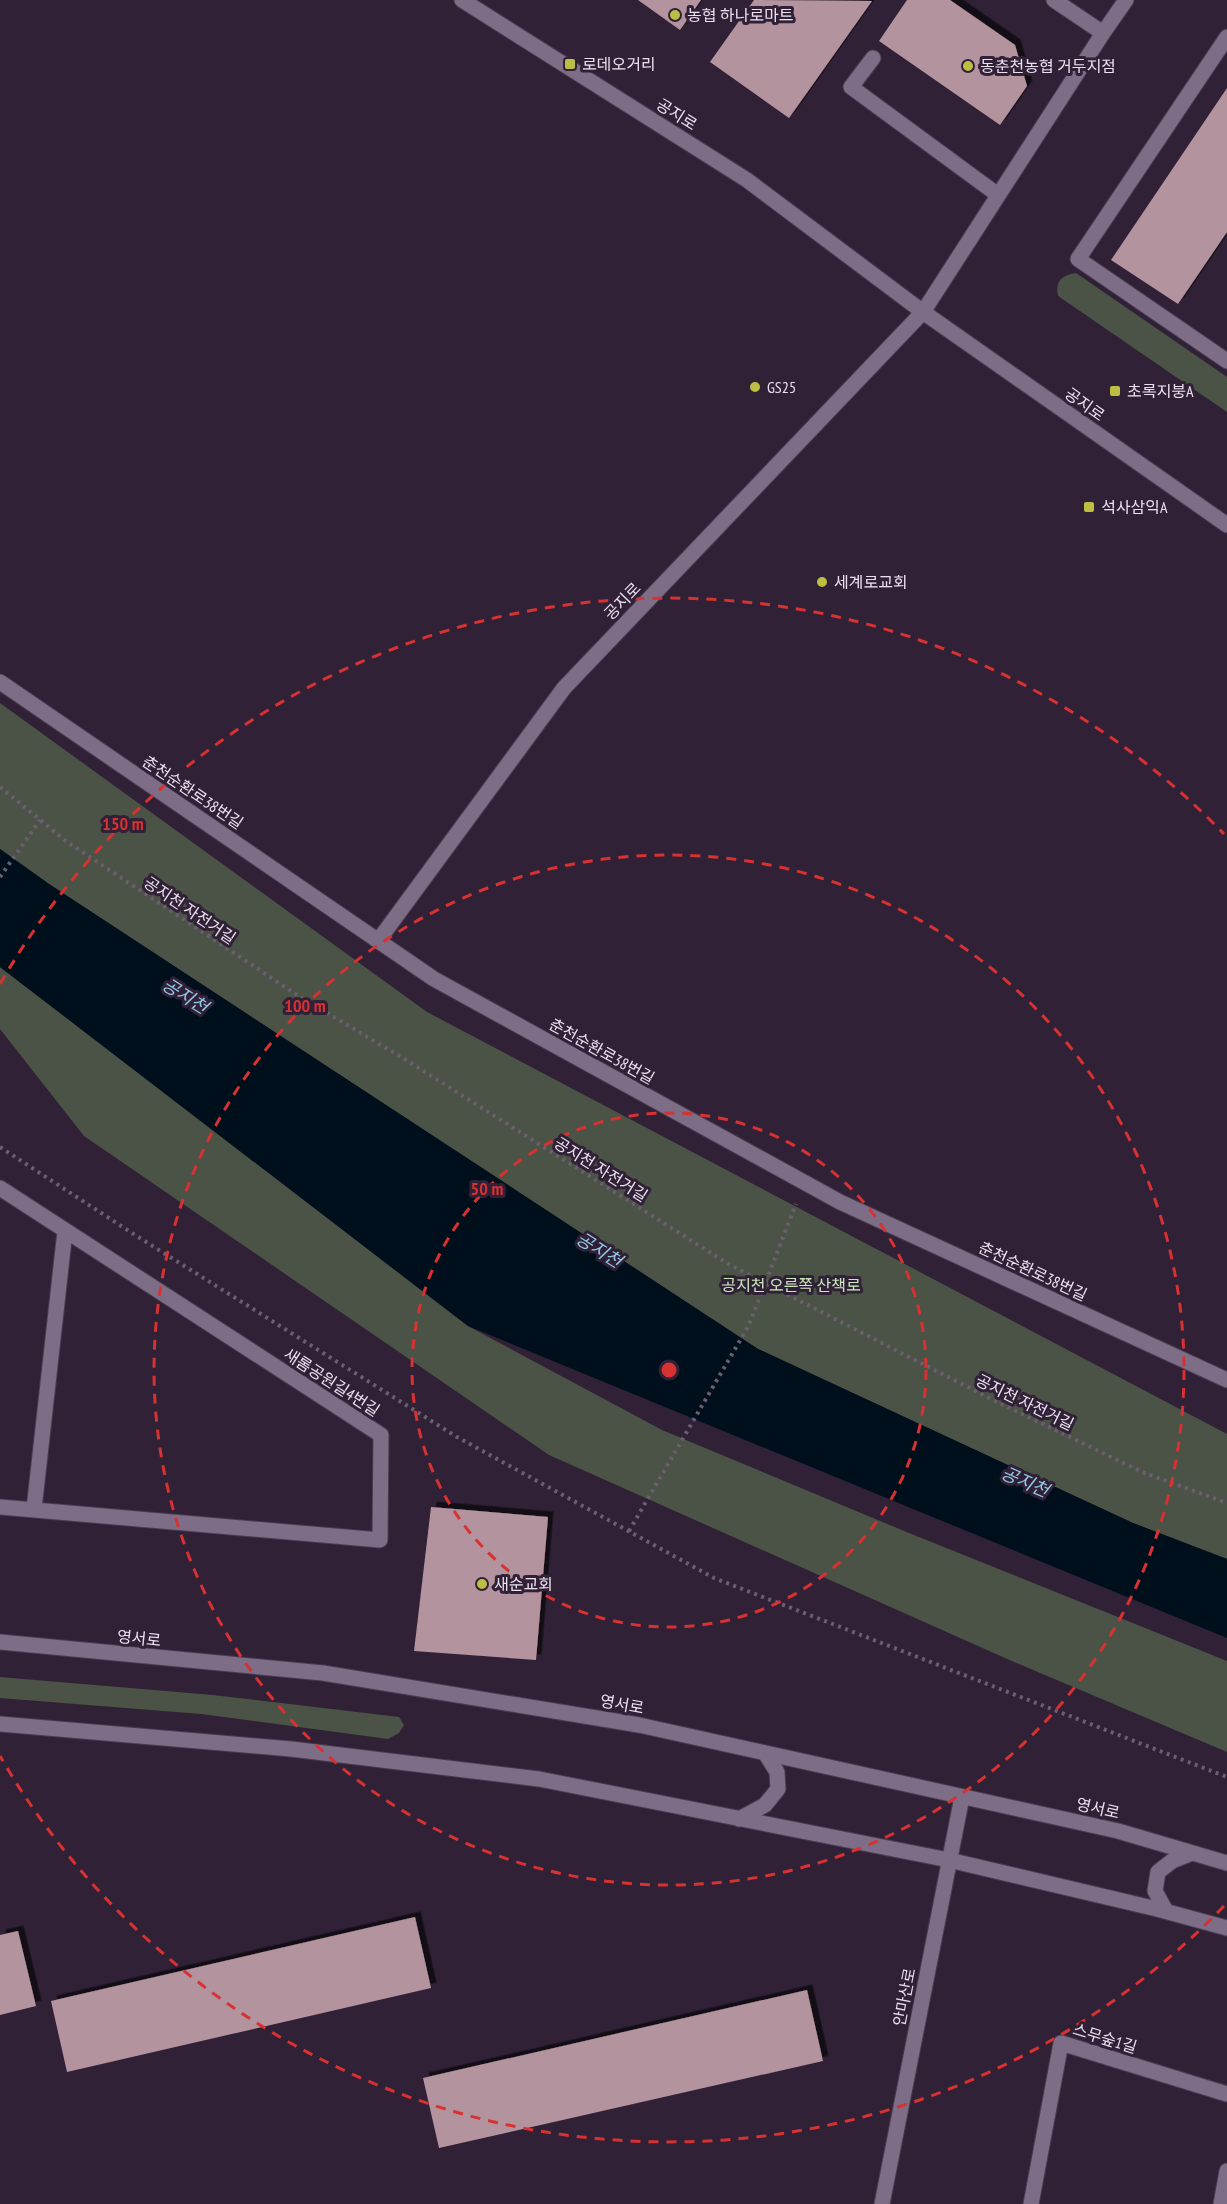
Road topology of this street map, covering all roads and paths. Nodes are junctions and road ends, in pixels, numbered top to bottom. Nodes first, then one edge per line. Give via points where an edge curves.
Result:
1 (462, 0) edge
2 (1054, 0) edge
3 (1126, 0) edge
4 (1103, 33) junction
5 (1227, 37) edge
6 (873, 58) dead end
7 (998, 195) junction
8 (923, 312) junction
9 (1227, 361) edge
10 (1227, 525) edge
11 (0, 682) edge
12 (0, 787) edge
13 (40, 820) junction
14 (0, 877) edge
15 (378, 941) junction
16 (0, 1147) edge
17 (0, 1188) edge
18 (798, 1201) dead end
19 (65, 1231) junction
20 (764, 1282) junction
21 (1227, 1380) edge
22 (1227, 1503) edge
23 (0, 1507) edge
24 (34, 1509) junction
25 (629, 1531) junction
26 (0, 1642) edge
27 (0, 1724) edge
28 (765, 1753) junction
29 (1227, 1777) edge
30 (962, 1797) junction
31 (739, 1818) junction
32 (1192, 1852) junction
33 (949, 1860) junction
34 (1227, 1863) edge
35 (1166, 1911) junction
36 (1227, 1928) edge
37 (1227, 2094) edge
38 (1227, 2171) edge
39 (882, 2204) edge
40 (1031, 2204) edge
41 (1221, 2204) edge

1 - 8 street, 공지로 via 747,180
2 - 4 street
3 - 4 street, 공지로
4 - 7 street, 공지로
5 - 9 street via 1078,259
6 - 7 street via 851,87
7 - 8 street, 공지로
8 - 10 street, 공지로
8 - 15 street, 공지로 via 564,688
11 - 15 street, 춘천순환로38번길
12 - 13 path, 공지천 자전거길
13 - 14 path
13 - 20 path, 공지천 자전거길 via 294,993 730,1265
15 - 21 street, 춘천순환로38번길 via 434,979 840,1202
16 - 25 path via 457,1437
17 - 19 street, 새롬공원길4번길
18 - 20 path
19 - 24 street
19 - 24 street, 새롬공원길4번길 via 381,1435 380,1540
20 - 22 path, 공지천 자전거길 via 1142,1472
20 - 25 path via 749,1325
23 - 24 street, 새롬공원길4번길
25 - 29 path via 714,1578
26 - 28 street, 영서로 via 323,1673 639,1725
27 - 31 street via 291,1749 539,1779
28 - 30 street, 영서로
28 - 31 street via 777,1772 778,1789 765,1805
30 - 32 street, 영서로 via 1118,1831
30 - 33 street, 안마산로
31 - 33 street
32 - 34 street, 영서로
32 - 35 street via 1158,1872 1155,1891
33 - 35 street
33 - 39 street, 안마산로
35 - 36 street
37 - 40 street, 스무숲1길 via 1061,2043
38 - 41 street

